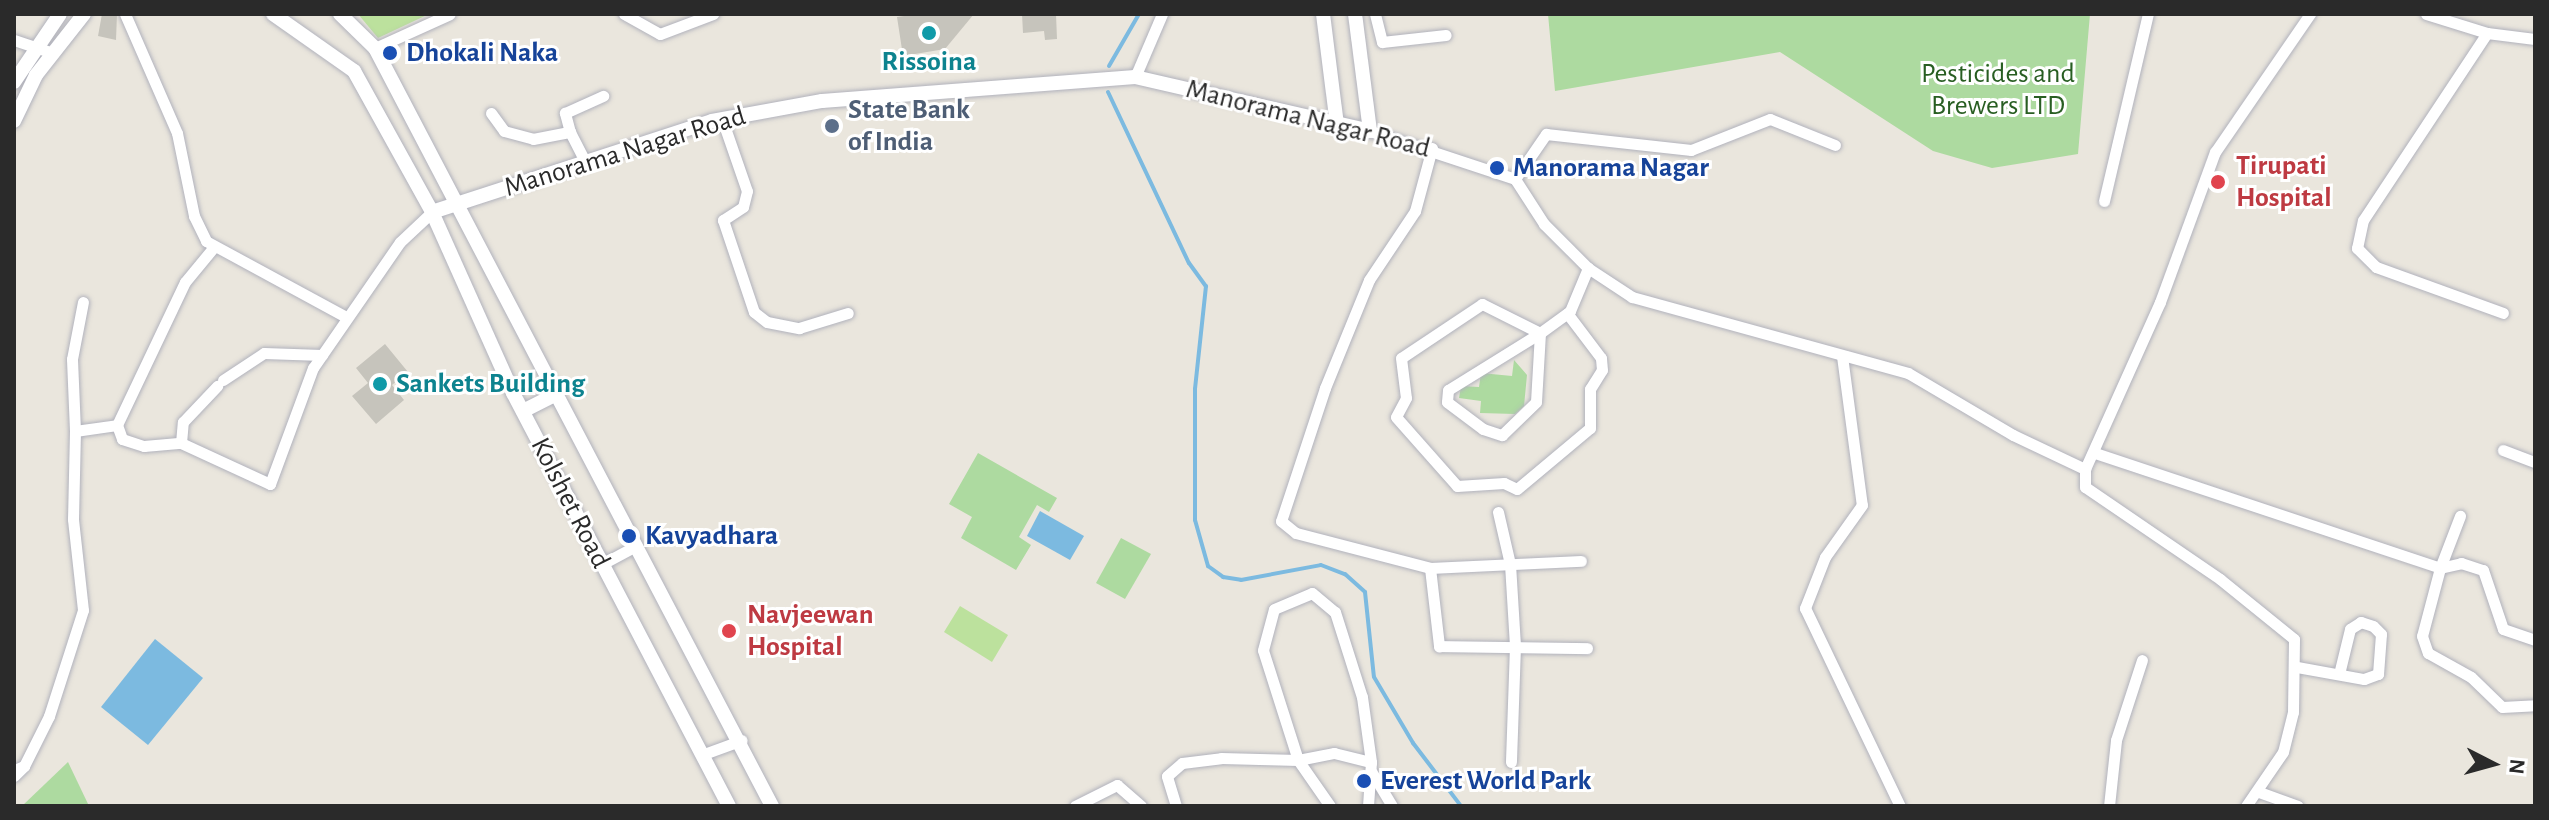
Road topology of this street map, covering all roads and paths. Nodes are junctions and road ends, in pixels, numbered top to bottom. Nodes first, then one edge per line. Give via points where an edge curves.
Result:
1 (60, 14) edge
2 (84, 14) edge
3 (125, 14) edge
4 (274, 14) edge
5 (340, 14) edge
6 (450, 14) edge
7 (624, 14) edge
8 (713, 14) edge
9 (1162, 14) edge
10 (1323, 14) edge
11 (1355, 14) edge
12 (1375, 14) edge
13 (2148, 14) edge
14 (2310, 14) edge
15 (2426, 14) edge
16 (2487, 33) junction
17 (1446, 35) dead end
18 (2535, 39) edge
19 (14, 40) edge
20 (38, 45) junction
21 (375, 48) junction
22 (53, 53) junction
23 (1135, 77) junction
24 (14, 82) edge
25 (603, 96) dead end
26 (491, 113) dead end
27 (722, 119) junction
28 (14, 121) edge
29 (1337, 125) junction
30 (1370, 131) junction
31 (570, 132) junction
32 (1835, 145) dead end
33 (1432, 148) junction
34 (584, 160) junction
35 (1515, 179) junction
36 (2104, 201) dead end
37 (457, 206) junction
38 (432, 212) junction
39 (214, 247) junction
40 (1588, 268) junction
41 (83, 302) dead end
42 (848, 313) dead end
43 (1567, 313) junction
44 (2503, 313) dead end
45 (344, 316) junction
46 (1540, 333) junction
47 (322, 355) junction
48 (1842, 356) junction
49 (555, 395) junction
50 (523, 411) junction
51 (117, 425) junction
52 (75, 431) junction
53 (181, 443) junction
54 (2503, 450) dead end
55 (2095, 453) junction
56 (2535, 462) edge
57 (2085, 469) junction
58 (1498, 512) dead end
59 (2460, 516) dead end
60 (632, 548) junction
61 (1581, 561) dead end
62 (602, 564) junction
63 (1510, 564) junction
64 (1430, 568) junction
65 (2440, 568) junction
66 (2535, 640) edge
67 (1515, 646) junction
68 (1587, 648) dead end
69 (2142, 660) dead end
70 (2297, 667) junction
71 (2340, 670) junction
72 (2535, 705) edge
73 (742, 740) junction
74 (704, 754) junction
75 (1298, 760) junction
76 (1511, 762) dead end
77 (1371, 767) junction
78 (17, 771) edge
79 (2259, 792) junction
80 (729, 806) edge
81 (772, 806) edge
82 (1075, 806) edge
83 (1141, 806) edge
84 (1176, 806) edge
85 (1330, 806) edge
86 (1368, 806) edge
87 (1392, 806) edge
88 (1900, 806) edge
89 (2109, 806) edge
90 (2246, 806) edge
91 (2298, 806) edge

1 - 20 street
2 - 22 street
3 - 39 street via 177,133 194,216
4 - 38 street, Kolshet Road via 354,71
5 - 21 street, Kolshet Road
6 - 21 street
7 - 8 street via 660,34
9 - 23 street
10 - 29 street
11 - 30 street
12 - 17 street via 1382,42
13 - 36 street
14 - 55 street via 2215,152
15 - 16 street
16 - 18 street
16 - 44 street via 2363,220 2357,248 2376,267
19 - 20 street
20 - 22 street
20 - 24 street
21 - 37 street, Kolshet Road
22 - 28 street
23 - 27 street, Manorama Nagar Road via 822,101
23 - 29 street, Manorama Nagar Road
25 - 31 street via 565,113
26 - 31 street via 504,131 533,139
27 - 34 street, Manorama Nagar Road
27 - 42 street via 747,191 743,207 723,220 754,312 767,322 799,328
29 - 30 street, Manorama Nagar Road
30 - 33 street, Manorama Nagar Road
31 - 34 street
32 - 35 street via 1770,119 1691,150 1546,134
33 - 35 street, Manorama Nagar Road
33 - 64 street via 1415,211 1364,294 1280,517 1296,533
34 - 37 street, Manorama Nagar Road
35 - 40 street via 1544,224
37 - 38 street, Manorama Nagar Road
37 - 49 street, Kolshet Road
38 - 45 street via 400,242
38 - 50 street, Kolshet Road
39 - 45 street
39 - 51 street via 185,282
40 - 43 street
40 - 48 street via 1632,297
41 - 52 street via 72,359
43 - 46 street
43 - 46 street via 1601,358 1602,370 1590,389 1590,428 1517,489 1504,483 1457,486 1396,417 1406,398 1401,358 1482,304
45 - 47 street
46 - 46 street via 1539,393 1502,435 1483,429 1447,402 1448,390
47 - 53 street via 264,353 220,383 183,422
47 - 53 street via 301,394 270,484
48 - 57 street via 1908,373 2013,435
48 - 88 street via 1862,505 1825,557 1805,608
49 - 50 street
49 - 60 street, Kolshet Road
50 - 62 street, Kolshet Road
51 - 52 street
51 - 53 street via 122,439 144,446
52 - 78 street via 73,519 83,610 49,716
54 - 56 street
55 - 57 street
55 - 65 street
57 - 70 street via 2085,487 2282,625 2294,639
58 - 63 street
59 - 65 street
60 - 62 street
60 - 73 street, Kolshet Road
61 - 63 street
62 - 74 street, Kolshet Road
63 - 64 street
63 - 67 street
64 - 67 street via 1439,646
65 - 66 street via 2461,563 2483,570 2503,629
65 - 72 street via 2422,636 2428,653 2471,677 2502,707
67 - 68 street
67 - 76 street
69 - 89 street via 2116,740
70 - 71 street
70 - 79 street via 2283,752
71 - 71 street via 2350,629 2361,622 2373,626 2381,634 2378,674 2364,679
73 - 74 street
73 - 81 street, Kolshet Road
74 - 80 street, Kolshet Road
75 - 77 street via 1334,753
75 - 77 street via 1263,650 1274,609 1312,593 1335,612 1350,649
75 - 84 street via 1182,763 1167,776
75 - 85 street
77 - 86 street
77 - 87 street
79 - 90 street
79 - 91 street
82 - 83 street via 1117,785

